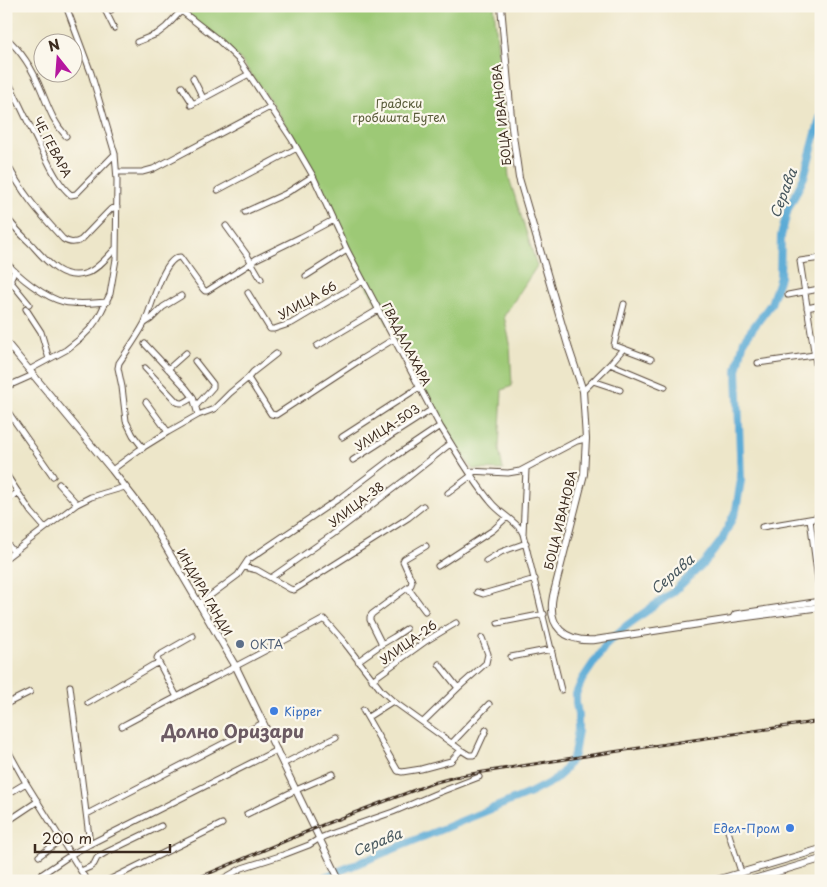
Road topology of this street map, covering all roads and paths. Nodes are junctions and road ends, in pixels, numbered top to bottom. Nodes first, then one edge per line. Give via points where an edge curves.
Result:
1 (66, 6) edge
2 (103, 6) edge
3 (175, 6) edge
4 (501, 6) edge
5 (181, 11) junction
6 (114, 28) dead end
7 (6, 38) edge
8 (137, 42) dead end
9 (249, 74) junction
10 (6, 78) edge
11 (193, 78) dead end
12 (182, 87) dead end
13 (204, 98) junction
14 (270, 107) junction
15 (66, 136) dead end
16 (297, 148) junction
17 (115, 154) junction
18 (6, 161) edge
19 (117, 172) junction
20 (313, 176) junction
21 (218, 190) dead end
22 (117, 207) junction
23 (246, 212) dead end
24 (6, 216) edge
25 (333, 220) junction
26 (226, 226) dead end
27 (116, 248) junction
28 (346, 250) junction
29 (821, 258) edge
30 (6, 262) edge
31 (251, 262) junction
32 (14, 272) junction
33 (306, 276) dead end
34 (261, 279) dead end
35 (363, 281) junction
36 (819, 289) dead end
37 (805, 292) junction
38 (248, 293) dead end
39 (788, 295) dead end
40 (181, 296) dead end
41 (107, 302) junction
42 (624, 304) dead end
43 (821, 305) edge
44 (807, 308) junction
45 (378, 310) junction
46 (145, 323) junction
47 (394, 339) junction
48 (6, 342) edge
49 (145, 344) dead end
50 (317, 346) dead end
51 (623, 349) junction
52 (186, 353) dead end
53 (276, 354) dead end
54 (814, 354) junction
55 (821, 354) edge
56 (49, 359) junction
57 (651, 359) dead end
58 (195, 361) dead end
59 (758, 363) dead end
60 (610, 364) junction
61 (145, 368) dead end
62 (168, 369) junction
63 (31, 372) junction
64 (248, 378) junction
65 (593, 381) junction
66 (6, 387) edge
67 (666, 387) dead end
68 (418, 388) junction
69 (583, 390) junction
70 (620, 390) dead end
71 (821, 396) edge
72 (192, 397) junction
73 (146, 402) dead end
74 (196, 406) junction
75 (6, 409) edge
76 (430, 410) junction
77 (198, 415) junction
78 (440, 426) junction
79 (168, 432) junction
80 (342, 437) dead end
81 (586, 439) junction
82 (450, 444) junction
83 (143, 448) junction
84 (354, 460) dead end
85 (526, 469) junction
86 (112, 470) junction
87 (470, 473) junction
88 (6, 474) edge
89 (53, 476) dead end
90 (60, 484) dead end
91 (125, 487) junction
92 (18, 492) junction
93 (448, 493) dead end
94 (6, 501) edge
95 (76, 504) junction
96 (423, 506) dead end
97 (821, 516) edge
98 (507, 517) junction
99 (810, 519) junction
100 (762, 527) dead end
101 (45, 528) junction
102 (523, 534) junction
103 (6, 543) edge
104 (526, 543) junction
105 (426, 546) dead end
106 (14, 552) junction
107 (6, 558) edge
108 (486, 562) dead end
109 (438, 566) dead end
110 (244, 567) junction
111 (272, 578) junction
112 (535, 579) junction
113 (408, 588) junction
114 (477, 592) dead end
115 (821, 601) edge
116 (199, 604) junction
117 (821, 606) edge
118 (425, 611) dead end
119 (544, 617) junction
120 (732, 619) junction
121 (498, 622) dead end
122 (555, 622) junction
123 (456, 623) dead end
124 (406, 629) dead end
125 (193, 636) dead end
126 (482, 638) dead end
127 (382, 644) junction
128 (552, 649) junction
129 (511, 657) dead end
130 (358, 661) junction
131 (159, 663) junction
132 (439, 664) dead end
133 (236, 667) junction
134 (372, 680) junction
135 (70, 686) dead end
136 (458, 688) junction
137 (561, 690) dead end
138 (30, 692) dead end
139 (177, 697) junction
140 (393, 701) junction
141 (88, 703) dead end
142 (6, 704) edge
143 (489, 704) dead end
144 (363, 710) dead end
145 (368, 717) junction
146 (423, 722) junction
147 (263, 723) junction
148 (122, 726) dead end
149 (486, 730) dead end
150 (336, 737) dead end
151 (452, 743) junction
152 (6, 747) edge
153 (277, 750) junction
154 (461, 750) junction
155 (283, 764) junction
156 (333, 774) dead end
157 (479, 777) dead end
158 (26, 783) junction
159 (296, 790) junction
160 (6, 795) edge
161 (38, 802) junction
162 (87, 814) junction
163 (247, 814) dead end
164 (8, 821) dead end
165 (222, 824) dead end
166 (161, 826) dead end
167 (728, 831) dead end
168 (320, 838) junction
169 (62, 839) junction
170 (90, 844) junction
171 (821, 849) edge
172 (72, 854) junction
173 (39, 856) dead end
174 (821, 859) edge
175 (81, 871) junction
176 (741, 872) junction
177 (770, 878) edge
178 (340, 879) edge
179 (32, 881) edge
180 (87, 881) edge
181 (107, 881) edge
182 (220, 881) edge
183 (713, 881) edge
184 (747, 881) edge

1 - 17 street via 91,73
2 - 6 street
3 - 5 street, ГВАДАЛАХАРА
4 - 69 street, БОЦА ИВАНОВА via 519,178
5 - 8 street via 157,34
5 - 9 street, ГВАДАЛАХАРА via 225,45
7 - 15 street, ЧЕ ГЕВАРА via 28,62 56,124
9 - 13 street
9 - 14 street, ГВАДАЛАХАРА
10 - 17 street, ЧЕ ГЕВАРА via 53,172 71,195 76,194
11 - 13 street
12 - 13 street via 192,104
14 - 16 street, ГВАДАЛАХАРА
14 - 19 street via 153,169
16 - 20 street, ГВАДАЛАХАРА
16 - 21 street
17 - 19 street
18 - 22 street via 28,199 69,242 81,240 107,212
19 - 22 street
20 - 23 street
20 - 25 street, ГВАДАЛАХАРА
22 - 27 street
24 - 27 street via 48,262 63,273 89,272
25 - 28 street, ГВАДАЛАХАРА
25 - 31 street
26 - 31 street
27 - 41 street via 114,276
28 - 33 street
28 - 35 street, ГВАДАЛАХАРА
29 - 37 street via 800,261
30 - 32 street
31 - 34 street
31 - 46 street via 205,291 180,257 176,257 162,276
32 - 41 street via 49,297 63,302
32 - 56 street via 11,282 28,306
35 - 38 street, УЛИЦА 66 via 292,323 274,329 270,328
35 - 45 street, ГВАДАЛАХАРА
36 - 37 street
37 - 39 street
37 - 44 street
40 - 46 street
41 - 56 street via 80,339
42 - 51 street via 614,345
43 - 44 street
44 - 54 street
45 - 47 street, ГВАДАЛАХАРА
45 - 50 street
46 - 83 street via 118,368 126,421
47 - 64 street via 276,415 271,414
47 - 68 street, ГВАДАЛАХАРА
48 - 63 street, ИНДИРА ГАНДИ
49 - 62 street
51 - 57 street
51 - 60 street
52 - 62 street
53 - 64 street
54 - 55 street
54 - 59 street
54 - 71 street
56 - 63 street
58 - 74 street via 213,384
60 - 65 street
60 - 67 street
61 - 72 street via 177,402 184,403
62 - 72 street
63 - 66 street
63 - 86 street, ИНДИРА ГАНДИ
64 - 77 street via 218,406
65 - 69 street
65 - 70 street
68 - 76 street, ГВАДАЛАХАРА
68 - 80 street
69 - 81 street, БОЦА ИВАНОВА
72 - 74 street
73 - 79 street
74 - 77 street
75 - 89 street
76 - 78 street, ГВАДАЛАХАРА
76 - 84 street, УЛИЦА-503
77 - 79 street
78 - 82 street, ГВАДАЛАХАРА
78 - 110 street via 248,560
79 - 83 street
81 - 85 street
81 - 122 street, БОЦА ИВАНОВА via 582,486 552,601
82 - 87 street, ГВАДАЛАХАРА
82 - 111 street, УЛИЦА-38
83 - 86 street
85 - 87 street via 508,473
85 - 102 street
86 - 91 street, ИНДИРА ГАНДИ
87 - 93 street
87 - 98 street, ГВАДАЛАХАРА via 490,501
88 - 92 street
90 - 95 street
91 - 95 street
91 - 116 street, ИНДИРА ГАНДИ via 150,520
92 - 94 street
92 - 101 street
95 - 101 street
96 - 111 street via 294,590
97 - 99 street
98 - 102 street, ГВАДАЛАХАРА
98 - 109 street
99 - 100 street
99 - 115 street
101 - 106 street
102 - 104 street, ГВАДАЛАХАРА
103 - 106 street
104 - 108 street via 501,552
104 - 112 street, ГВАДАЛАХАРА
105 - 113 street via 404,559 412,581
106 - 107 street
110 - 111 street
110 - 116 street
112 - 114 street via 483,594
112 - 119 street, ГВАДАЛАХАРА
113 - 118 street
113 - 127 street via 370,615
115 - 117 street
115 - 120 street via 735,614
116 - 133 street, ИНДИРА ГАНДИ
117 - 120 street
119 - 121 street
119 - 122 street
119 - 128 street, ГВАДАЛАХАРА
120 - 122 street via 584,641 571,638
123 - 134 street, УЛИЦА-26
124 - 127 street
125 - 131 street via 158,656
126 - 136 street via 488,654 486,664
127 - 130 street
128 - 129 street
128 - 137 street, ГВАДАЛАХАРА
130 - 133 street via 324,619
130 - 134 street
131 - 139 street
131 - 141 street
132 - 136 street
133 - 139 street
133 - 147 street, ИНДИРА ГАНДИ
134 - 140 street
135 - 162 street
136 - 146 street
138 - 142 street
139 - 148 street
140 - 145 street
140 - 146 street
143 - 151 street
144 - 145 street
145 - 154 street via 398,771 421,769 451,760
146 - 151 street
147 - 153 street, ИНДИРА ГАНДИ
147 - 162 street
149 - 154 street via 473,756
150 - 155 street
151 - 154 street
152 - 158 street
153 - 155 street, ИНДИРА ГАНДИ
153 - 170 street
155 - 159 street, ИНДИРА ГАНДИ
156 - 159 street
157 - 168 street
158 - 160 street
158 - 161 street
159 - 163 street
159 - 168 street, ИНДИРА ГАНДИ
161 - 164 street
161 - 169 street
162 - 170 street
165 - 181 street
166 - 175 street via 97,858 94,864
167 - 176 street
168 - 178 street, ИНДИРА ГАНДИ
168 - 182 street via 283,855 242,868
169 - 172 street
169 - 173 street
170 - 172 street
171 - 176 street
172 - 175 street
172 - 179 street
174 - 177 street
175 - 180 street
176 - 183 street
177 - 184 street

